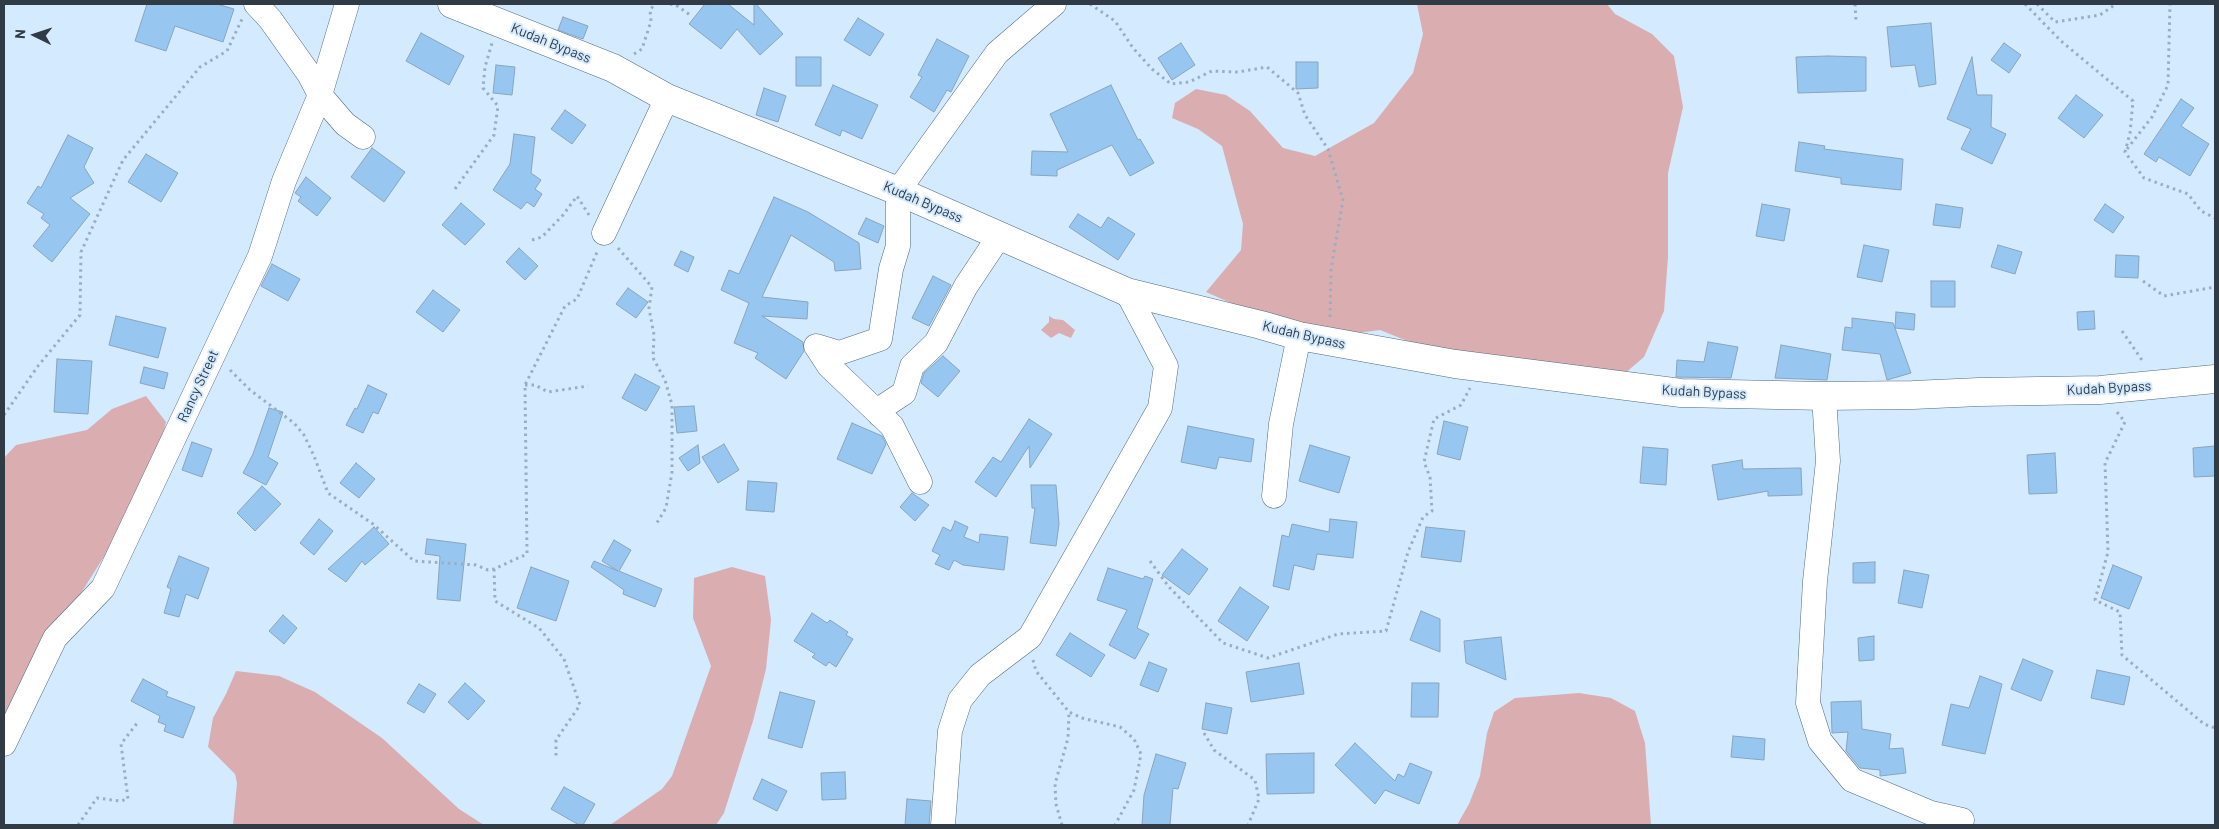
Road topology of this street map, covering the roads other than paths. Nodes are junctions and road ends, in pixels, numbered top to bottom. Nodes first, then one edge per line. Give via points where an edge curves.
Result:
1 (347, 4) edge
2 (452, 4) edge
3 (1054, 4) edge
4 (251, 8) edge
5 (320, 95) junction
6 (667, 98) junction
7 (363, 137) dead end
8 (898, 191) junction
9 (604, 233) road end
10 (1000, 235) junction
11 (1127, 292) junction
12 (1299, 336) junction
13 (2215, 378) edge
14 (1824, 396) junction
15 (880, 415) junction
16 (920, 482) dead end
17 (1274, 496) dead end
18 (4, 744) edge
19 (1931, 819) edge
20 (1962, 820) dead end
21 (943, 825) edge

1 - 5 street, Rancy Street
2 - 6 street, Kudah Bypass via 612,68
3 - 8 street via 997,53
4 - 5 street via 270,19
5 - 7 street via 345,124
5 - 18 street, Rancy Street via 284,181 260,256 102,588 55,638
6 - 8 street, Kudah Bypass
6 - 9 street
8 - 10 street, Kudah Bypass
8 - 15 street via 898,246 891,268 880,339 839,352 816,346 829,366
10 - 11 street, Kudah Bypass
10 - 15 street via 966,286 936,343 912,366 904,393 884,406
11 - 12 street, Kudah Bypass
11 - 21 street via 1166,366 1160,408 1030,636 980,675 960,700 950,731
12 - 14 street, Kudah Bypass via 1480,368 1681,392
12 - 17 street via 1280,424
13 - 14 street, Kudah Bypass via 2100,390
14 - 19 street via 1828,460 1815,582 1808,703 1820,741 1852,780
15 - 16 street via 892,426
19 - 20 street

